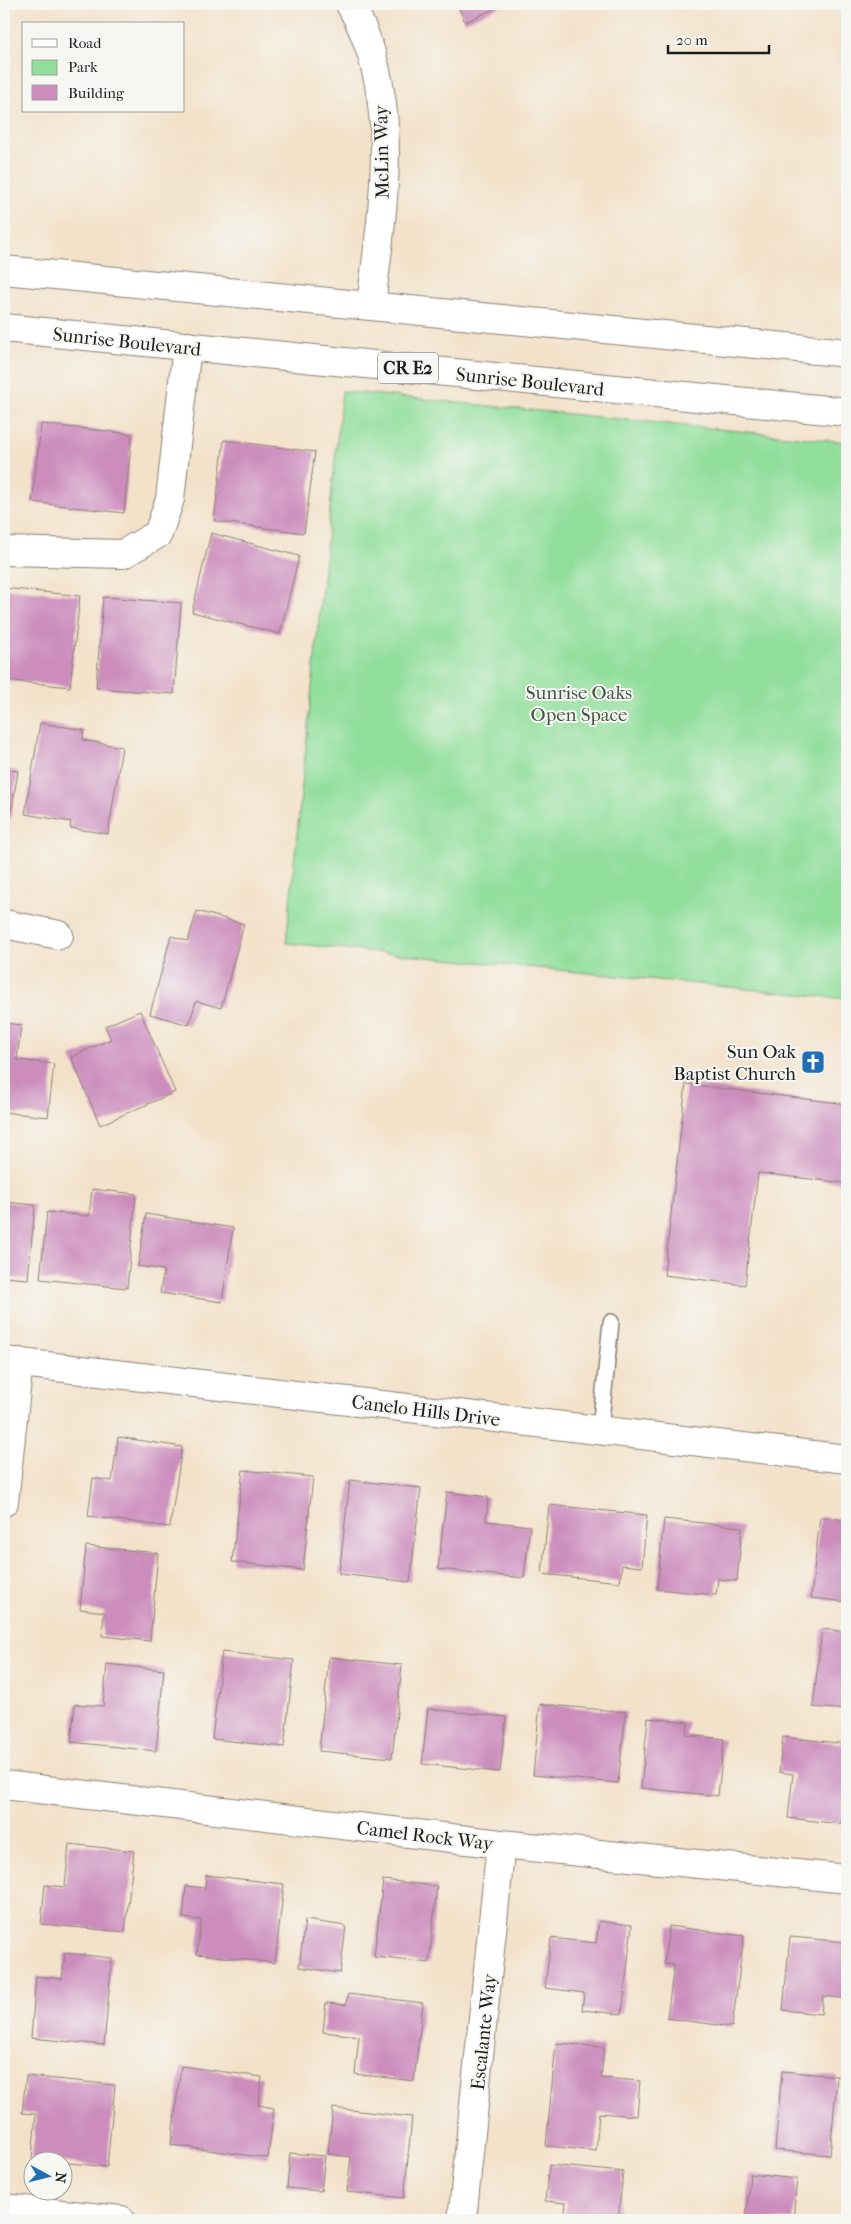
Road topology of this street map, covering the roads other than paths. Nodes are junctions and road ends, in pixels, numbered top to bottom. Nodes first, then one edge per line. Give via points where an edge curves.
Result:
1 (350, 4) edge
2 (4, 270) edge
3 (371, 305) junction
4 (4, 328) edge
5 (187, 346) junction
6 (847, 353) edge
7 (847, 412) edge
8 (4, 551) edge
9 (4, 924) edge
10 (59, 935) dead end
11 (611, 1322) dead end
12 (12, 1361) edge
13 (600, 1430) junction
14 (847, 1460) edge
15 (4, 1502) edge
16 (4, 1785) edge
17 (501, 1844) junction
18 (847, 1879) edge
19 (4, 2208) edge
20 (121, 2220) edge
21 (462, 2220) edge

1 - 3 street, McLin Way via 369,46 385,124 386,178
2 - 3 street
3 - 6 street
4 - 5 street, Sunrise Boulevard / CR E2
5 - 7 street, Sunrise Boulevard / CR E2
5 - 8 street via 170,499 158,534 123,554
9 - 10 street
11 - 13 lane
12 - 13 street, Canelo Hills Drive
12 - 15 street
13 - 14 street, Canelo Hills Drive
16 - 17 street, Camel Rock Way
17 - 18 street, Camel Rock Way
17 - 21 street, Escalante Way
19 - 20 street

